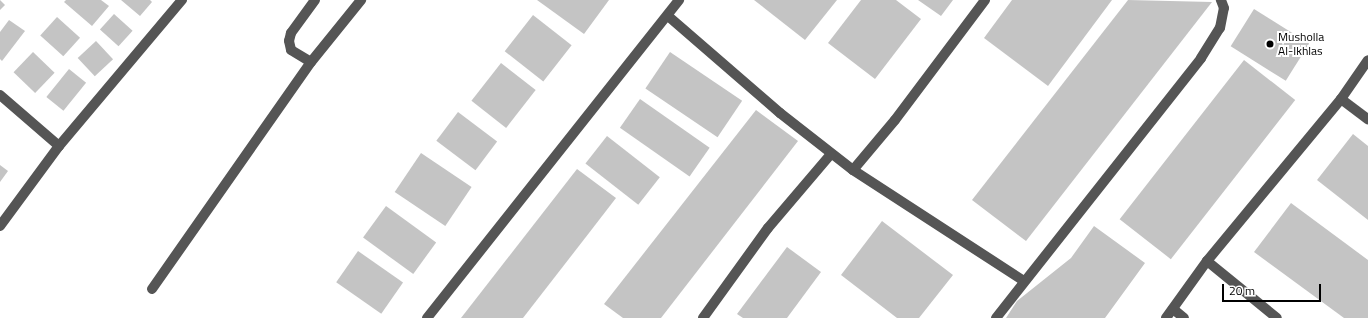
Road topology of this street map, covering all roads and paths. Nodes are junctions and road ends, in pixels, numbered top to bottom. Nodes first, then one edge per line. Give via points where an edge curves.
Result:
1 (182, 0) edge
2 (315, 0) edge
3 (361, 0) edge
4 (680, 0) edge
5 (985, 0) edge
6 (1221, 0) edge
7 (668, 16) junction
8 (1368, 60) edge
9 (311, 62) junction
10 (0, 95) edge
11 (1341, 99) junction
12 (1368, 119) edge
13 (59, 146) junction
14 (831, 154) junction
15 (853, 170) junction
16 (0, 226) edge
17 (1207, 261) junction
18 (1024, 281) junction
19 (152, 289) dead end
20 (1172, 309) junction
21 (427, 318) edge
22 (703, 318) edge
23 (996, 318) edge
24 (1166, 318) edge
25 (1184, 318) edge
26 (1276, 318) edge

1 - 13 street
2 - 9 street via 291,33 289,41 291,50
3 - 9 street
4 - 7 street
5 - 15 street via 895,120
6 - 18 street via 1224,8 1220,28 1201,58
7 - 14 street
7 - 21 street
8 - 11 street
9 - 19 street
10 - 13 street
11 - 12 street
11 - 17 street
13 - 16 street
14 - 15 street
14 - 22 street via 768,228
15 - 18 street
17 - 20 street
17 - 26 street
18 - 23 street
20 - 24 street
20 - 25 street

